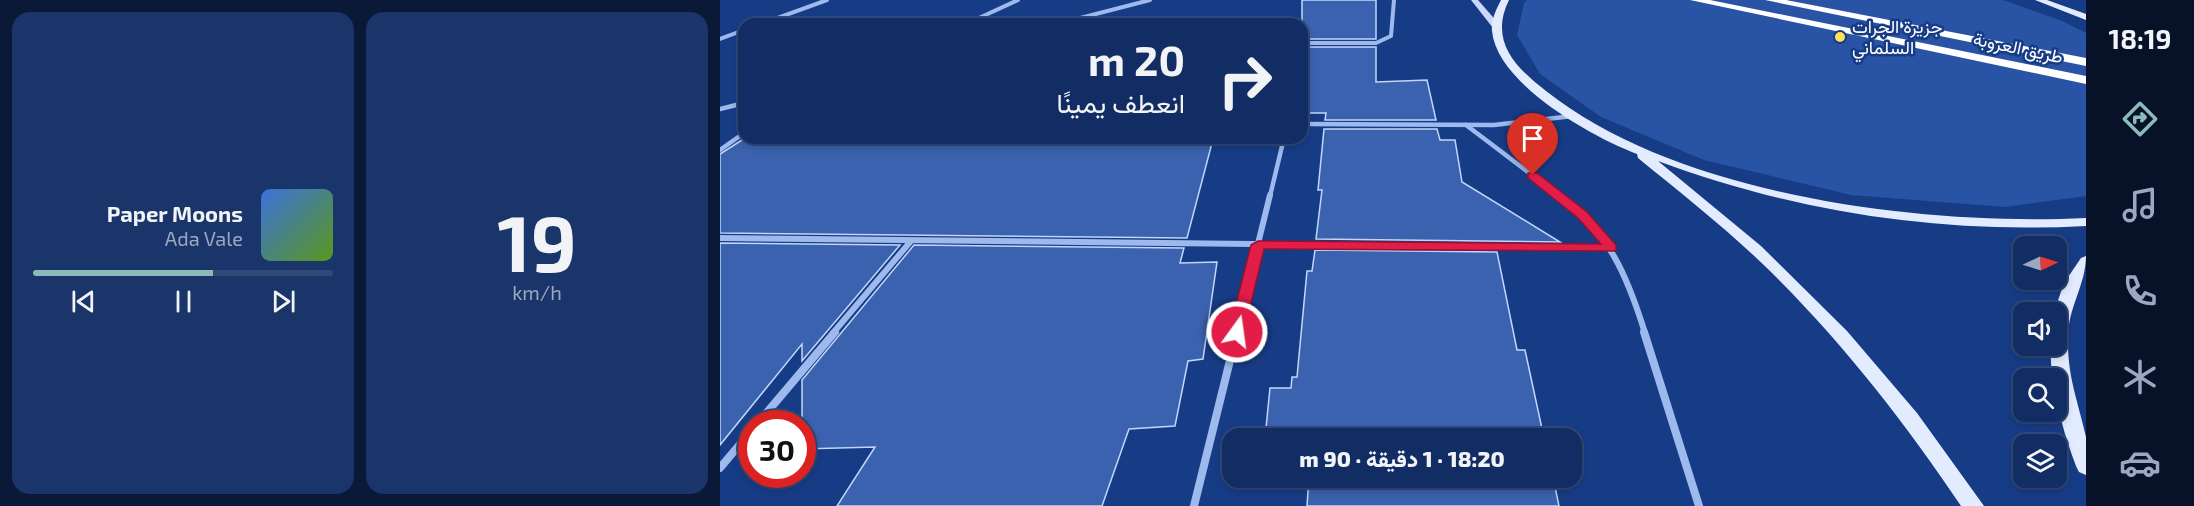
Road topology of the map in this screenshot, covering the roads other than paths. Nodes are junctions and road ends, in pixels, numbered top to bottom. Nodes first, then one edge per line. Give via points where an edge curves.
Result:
1 (827, 0) edge
2 (1018, 0) edge
3 (1150, 0) edge
4 (1394, 0) edge
5 (1474, 0) edge
6 (1505, 0) edge
7 (1695, 0) edge
8 (1770, 0) edge
9 (2041, 0) edge
10 (2067, 0) edge
11 (2086, 7) edge
12 (2086, 17) edge
13 (778, 18) edge
14 (979, 18) edge
15 (1080, 18) edge
16 (1496, 26) junction
17 (738, 32) edge
18 (720, 39) edge
19 (1308, 43) edge
20 (2086, 62) edge
21 (2086, 81) edge
22 (738, 104) edge
23 (720, 109) edge
24 (1573, 116) junction
25 (1308, 124) edge
26 (1466, 125) junction
27 (738, 137) edge
28 (1283, 144) edge
29 (1630, 145) junction
30 (720, 150) edge
31 (2086, 222) edge
32 (720, 238) edge
33 (911, 241) junction
34 (1258, 245) junction
35 (1611, 248) junction
36 (2086, 261) edge
37 (769, 410) edge
38 (738, 447) edge
39 (2086, 466) edge
40 (720, 468) edge
41 (1194, 506) edge
42 (1699, 506) edge
43 (1973, 506) edge

1 - 13 street
2 - 14 street
3 - 15 street
4 - 19 street via 1391,36 1387,40
5 - 16 main road
6 - 16 main road
7 - 21 highway, طريق العروبة
8 - 20 highway, طريق العروبة
9 - 12 main road
10 - 11 main road
16 - 24 main road via 1498,39 1513,68
17 - 18 street
22 - 23 street
24 - 26 street
24 - 29 main road
25 - 26 street
26 - 35 street via 1567,201
27 - 30 street
28 - 34 street
29 - 31 main road via 1725,180 1841,208 1964,223
29 - 43 main road via 1747,241 1836,330 1886,386
32 - 33 street
33 - 34 street
33 - 37 street
34 - 35 street
34 - 41 street
35 - 42 street via 1630,286
36 - 39 main road via 2068,292 2060,322 2060,357 2064,398
38 - 40 street

